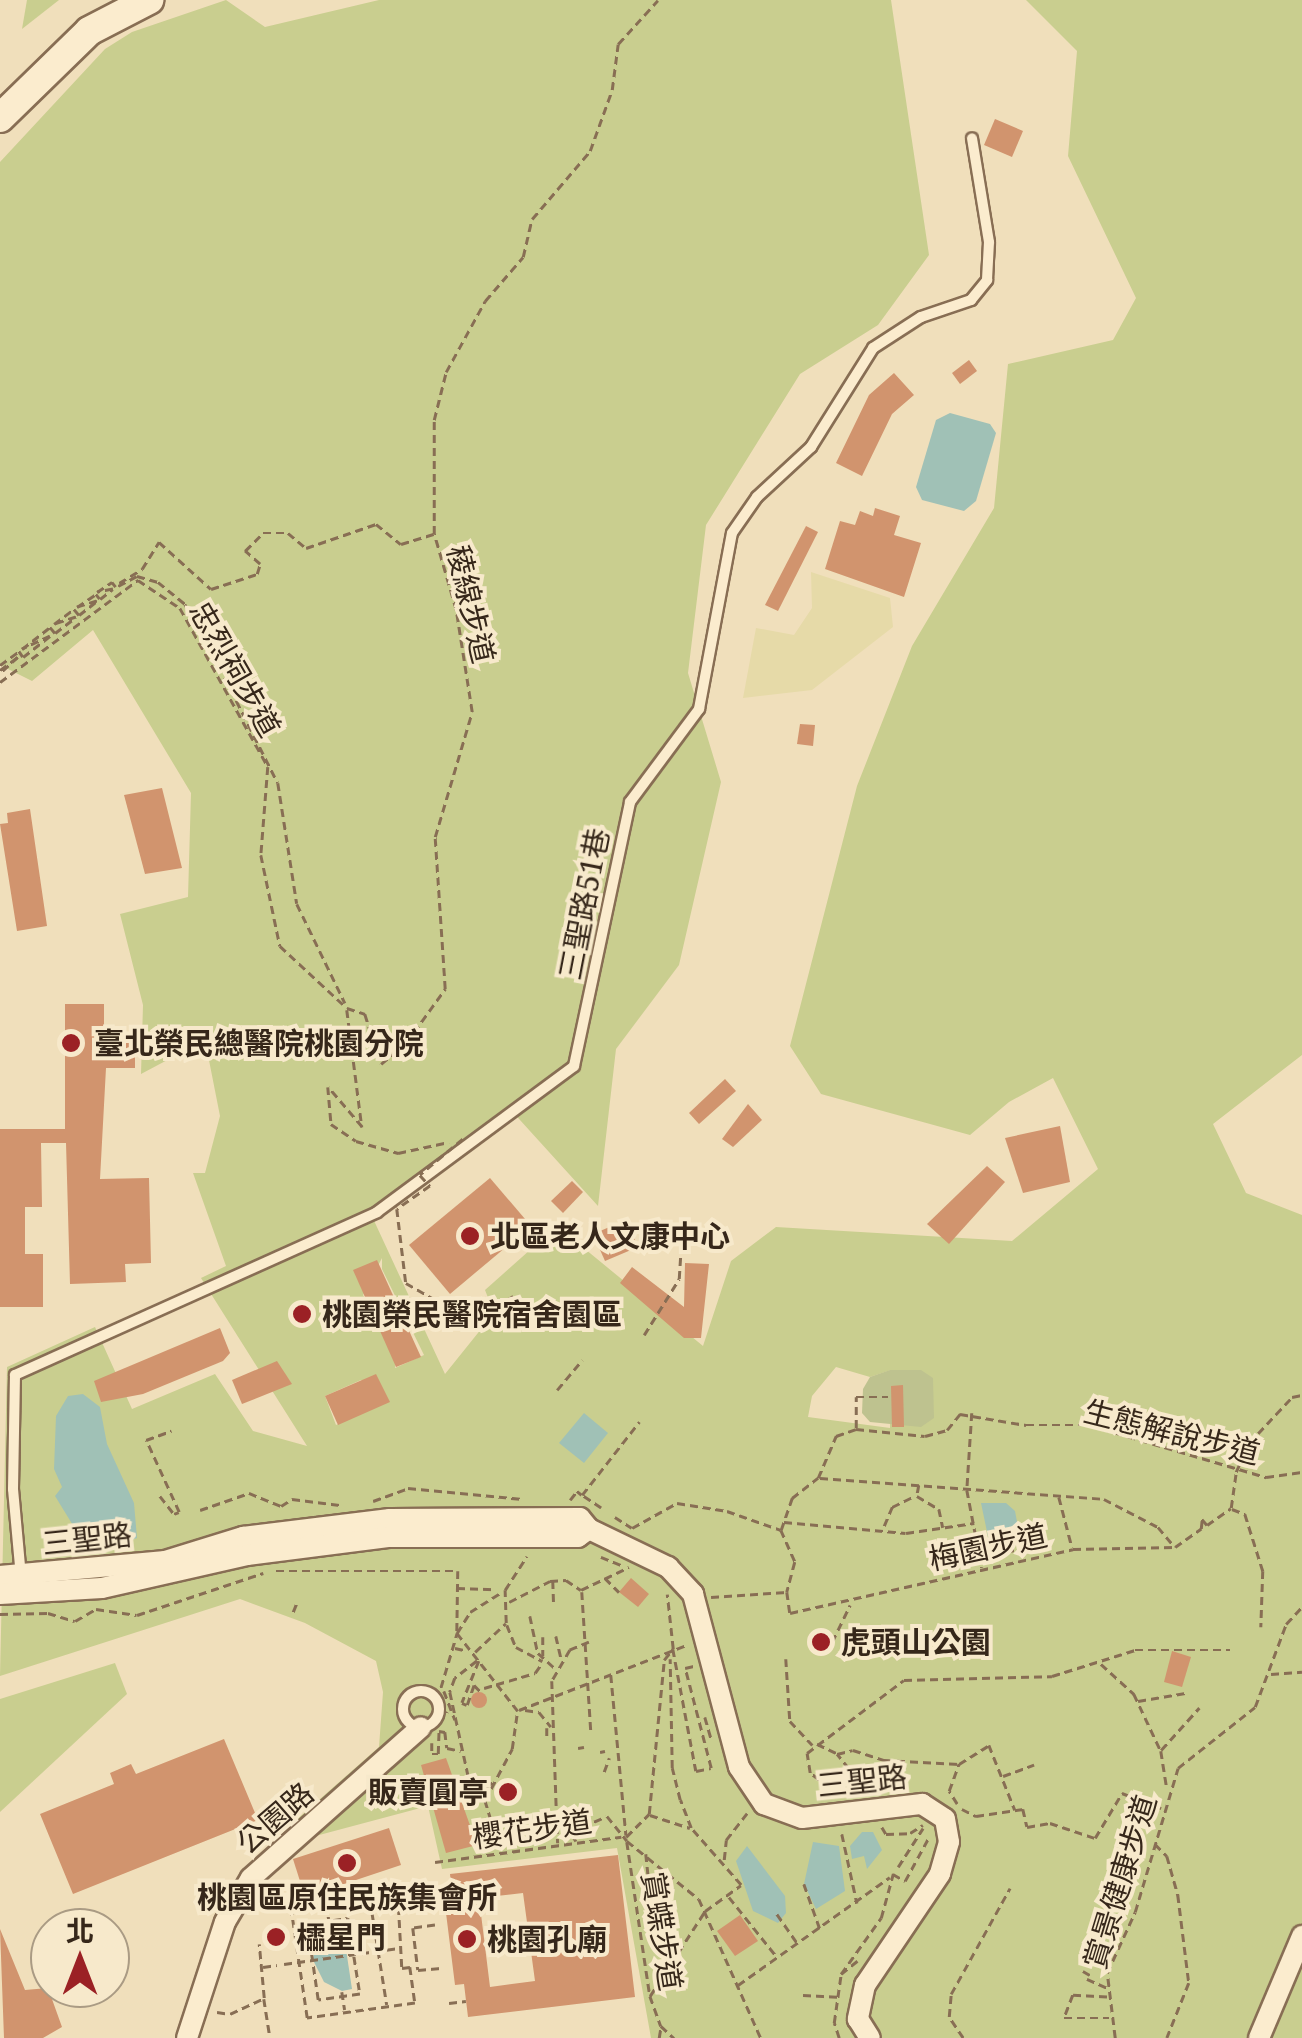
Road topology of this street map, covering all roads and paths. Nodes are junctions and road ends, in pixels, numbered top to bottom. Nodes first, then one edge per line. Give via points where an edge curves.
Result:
1 (149, 0) edge
2 (658, 0) edge
3 (0, 118) edge
4 (972, 138) dead end
5 (434, 534) junction
6 (156, 584) junction
7 (119, 587) junction
8 (98, 603) junction
9 (52, 638) junction
10 (0, 670) edge
11 (0, 682) edge
12 (347, 1008) junction
13 (682, 1231) dead end
14 (512, 1296) dead end
15 (644, 1335) dead end
16 (582, 1360) dead end
17 (557, 1390) dead end
18 (1302, 1396) edge
19 (888, 1397) dead end
20 (972, 1413) junction
21 (639, 1422) dead end
22 (1090, 1425) junction
23 (856, 1430) junction
24 (171, 1431) dead end
25 (1250, 1443) junction
26 (1236, 1472) junction
27 (1302, 1472) edge
28 (818, 1478) junction
29 (919, 1484) junction
30 (13, 1489) junction
31 (460, 1490) junction
32 (967, 1490) junction
33 (398, 1492) junction
34 (582, 1495) junction
35 (1059, 1495) junction
36 (0, 1496) edge
37 (160, 1496) dead end
38 (560, 1496) dead end
39 (917, 1496) junction
40 (524, 1499) dead end
41 (460, 1503) dead end
42 (400, 1504) dead end
43 (346, 1505) dead end
44 (362, 1505) dead end
45 (601, 1508) dead end
46 (1231, 1508) junction
47 (200, 1510) dead end
48 (615, 1517) dead end
49 (783, 1522) junction
50 (974, 1523) junction
51 (883, 1527) junction
52 (942, 1528) junction
53 (782, 1530) junction
54 (1029, 1546) dead end
55 (1175, 1547) junction
56 (1072, 1550) junction
57 (980, 1559) junction
58 (983, 1569) junction
59 (640, 1570) dead end
60 (514, 1574) dead end
61 (604, 1577) junction
62 (553, 1581) junction
63 (658, 1582) dead end
64 (10, 1584) edge
65 (457, 1588) junction
66 (495, 1588) dead end
67 (505, 1590) junction
68 (581, 1590) junction
69 (619, 1592) dead end
70 (787, 1592) junction
71 (710, 1597) dead end
72 (297, 1602) dead end
73 (506, 1602) junction
74 (850, 1604) junction
75 (554, 1605) dead end
76 (1302, 1607) edge
77 (293, 1612) dead end
78 (790, 1613) junction
79 (1299, 1613) edge
80 (0, 1614) edge
81 (530, 1616) dead end
82 (788, 1620) dead end
83 (506, 1623) junction
84 (1286, 1624) junction
85 (1278, 1626) dead end
86 (1261, 1628) dead end
87 (457, 1632) junction
88 (556, 1636) dead end
89 (543, 1638) dead end
90 (589, 1642) junction
91 (832, 1642) dead end
92 (687, 1644) dead end
93 (454, 1648) junction
94 (464, 1650) dead end
95 (673, 1650) junction
96 (1230, 1650) dead end
97 (474, 1653) junction
98 (562, 1658) junction
99 (670, 1659) junction
100 (786, 1659) dead end
101 (480, 1660) junction
102 (544, 1661) junction
103 (1100, 1663) junction
104 (700, 1665) dead end
105 (556, 1669) junction
106 (1302, 1672) edge
107 (611, 1674) junction
108 (1270, 1674) junction
109 (589, 1681) junction
110 (1186, 1693) dead end
111 (440, 1695) junction
112 (550, 1696) junction
113 (1137, 1701) junction
114 (704, 1704) dead end
115 (1199, 1708) dead end
116 (518, 1711) junction
117 (455, 1720) junction
118 (549, 1727) junction
119 (426, 1729) junction
120 (591, 1730) dead end
121 (548, 1740) dead end
122 (815, 1745) junction
123 (584, 1747) dead end
124 (578, 1748) dead end
125 (461, 1751) junction
126 (1160, 1752) junction
127 (837, 1754) junction
128 (609, 1758) dead end
129 (719, 1758) dead end
130 (959, 1764) junction
131 (1034, 1765) dead end
132 (604, 1772) dead end
133 (1002, 1777) junction
134 (496, 1780) junction
135 (858, 1780) junction
136 (1168, 1793) junction
137 (860, 1796) dead end
138 (478, 1797) junction
139 (486, 1800) junction
140 (740, 1802) dead end
141 (465, 1803) dead end
142 (1161, 1808) junction
143 (1014, 1810) junction
144 (747, 1812) junction
145 (648, 1814) junction
146 (607, 1816) junction
147 (491, 1818) junction
148 (764, 1819) dead end
149 (476, 1822) dead end
150 (926, 1823) junction
151 (607, 1824) dead end
152 (556, 1825) junction
153 (566, 1825) dead end
154 (493, 1826) dead end
155 (867, 1827) dead end
156 (691, 1828) junction
157 (852, 1828) dead end
158 (570, 1832) junction
159 (626, 1839) junction
160 (1154, 1842) junction
161 (577, 1843) junction
162 (558, 1846) junction
163 (645, 1853) junction
164 (434, 1862) dead end
165 (723, 1862) junction
166 (898, 1867) dead end
167 (893, 1874) junction
168 (648, 1882) dead end
169 (804, 1884) dead end
170 (1010, 1888) dead end
171 (452, 1889) dead end
172 (435, 1891) dead end
173 (728, 1896) junction
174 (370, 1898) junction
175 (326, 1904) junction
176 (857, 1904) junction
177 (705, 1911) junction
178 (777, 1914) dead end
179 (329, 1921) junction
180 (434, 1925) dead end
181 (1116, 1927) dead end
182 (820, 1930) junction
183 (1129, 1930) junction
184 (1302, 1936) edge
185 (400, 1940) junction
186 (414, 1940) junction
187 (259, 1944) dead end
188 (798, 1944) junction
189 (400, 1948) junction
190 (378, 1951) junction
191 (416, 1953) junction
192 (1103, 1954) dead end
193 (351, 1955) junction
194 (401, 1956) junction
195 (778, 1958) junction
196 (1114, 1959) junction
197 (312, 1960) junction
198 (298, 1962) junction
199 (284, 1964) dead end
200 (277, 1965) dead end
201 (261, 1968) junction
202 (440, 1968) dead end
203 (1083, 1971) dead end
204 (736, 1986) junction
205 (1109, 1989) junction
206 (342, 1995) junction
207 (803, 1995) dead end
208 (650, 1996) junction
209 (1108, 1997) junction
210 (264, 1998) junction
211 (836, 1999) junction
212 (466, 2001) dead end
213 (449, 2003) dead end
214 (387, 2007) junction
215 (206, 2013) dead end
216 (346, 2013) junction
217 (1111, 2018) junction
218 (661, 2026) junction
219 (187, 2038) edge
220 (270, 2038) edge
221 (660, 2038) edge
222 (674, 2038) edge
223 (761, 2038) edge
224 (839, 2038) edge
225 (870, 2038) edge
226 (962, 2038) edge
227 (1115, 2038) edge
228 (1168, 2038) edge
229 (1259, 2038) edge

1 - 3 street via 89,31
2 - 5 path, 稜線步道 via 618,44 612,90 590,151 532,219 522,257 485,301 446,372 431,451
4 - 30 lane, 三聖路51巷 via 989,242 987,280 971,300 922,317 873,348 811,447 757,497 732,532 699,708 630,802 574,1066 376,1212 15,1375
5 - 7 path via 401,544 376,524 306,548 288,533 263,533 244,551 260,564 257,574 211,589 159,542 142,569
5 - 12 path, 稜線步道 via 456,610 472,712 435,837 445,988 381,1064 365,1014
6 - 7 path, 忠烈祠步道 via 138,580
6 - 12 path via 185,604 266,754 278,783 297,904
6 - 12 path, 忠烈祠步道 via 180,608 268,767 261,854 280,946
7 - 8 path, 忠烈祠步道
7 - 8 path via 112,582 97,592 113,589 100,599 96,594 78,607
8 - 9 path, 忠烈祠步道
8 - 9 path via 79,615 74,609 54,624 76,617 55,634 50,627 22,649
9 - 10 path
9 - 11 path, 忠烈祠步道
12 - 14 path, bridge via 362,1126 328,1087 331,1124 398,1153 462,1138 420,1175 430,1186 397,1208 406,1283 474,1322
13 - 15 path via 679,1279
16 - 17 path
18 - 25 path via 1292,1397
19 - 23 path via 856,1397
20 - 22 path, 生態解說步道 via 1026,1425
20 - 23 path via 925,1436
20 - 32 path
21 - 34 path
22 - 25 path via 1211,1444
22 - 26 path, 生態解說步道
23 - 28 path via 836,1436
24 - 37 path via 146,1440 179,1512
25 - 26 path
26 - 27 path, 生態解說步道
26 - 46 path
28 - 29 path
28 - 49 path via 792,1498
29 - 32 path
29 - 39 path
30 - 36 lane
30 - 64 lane, 三聖路51巷
31 - 33 path
31 - 40 path
31 - 41 path
32 - 35 path
32 - 50 path
33 - 42 path
33 - 44 path
34 - 38 path via 576,1491 568,1502
34 - 45 path
35 - 55 path via 1104,1500 1158,1527
35 - 56 path
39 - 51 path via 892,1507
39 - 52 path via 938,1509
43 - 47 path via 292,1499 282,1506 249,1492
46 - 55 path via 1207,1526 1202,1518 1202,1529
46 - 86 path via 1245,1514 1263,1571
48 - 53 path via 632,1528 676,1503
49 - 51 path
49 - 53 path
50 - 52 path
50 - 57 path
51 - 52 path via 906,1533
53 - 70 path via 795,1562
54 - 57 path
55 - 56 path, 梅園步道
56 - 58 path, 梅園步道
57 - 58 path
58 - 74 path, 梅園步道
59 - 61 path
60 - 67 path
61 - 68 path
61 - 69 path
62 - 68 path
62 - 73 path
62 - 75 path
63 - 95 path via 667,1590
64 - 225 street, 三聖路 via 118,1586 247,1556 390,1537 578,1537 588,1529 668,1567 693,1594 738,1767 764,1804 802,1818 922,1804 945,1819 948,1842 940,1874 865,1985 858,2020
65 - 66 path
65 - 80 path via 458,1568 267,1571 138,1615
65 - 87 path
67 - 73 path
67 - 87 path via 470,1612
68 - 90 path
70 - 71 path
70 - 78 path
72 - 77 path
73 - 83 path
74 - 78 path, 梅園步道
74 - 91 path
76 - 79 path, 賞景健康步道
78 - 82 path
79 - 84 path, 賞景健康步道
81 - 102 path
83 - 97 path
83 - 102 path via 516,1647
84 - 85 path
84 - 108 path, 賞景健康步道
87 - 93 path
87 - 97 path
88 - 98 path
89 - 102 path
90 - 98 path
90 - 109 path
92 - 95 path
93 - 94 path
93 - 111 path
95 - 99 path
95 - 104 path via 696,1771 711,1768 685,1668
95 - 107 path
96 - 103 path via 1135,1650
97 - 101 path
98 - 105 path
99 - 145 path via 664,1660
99 - 156 path via 672,1768
100 - 122 path via 790,1722
101 - 102 path, bridge via 462,1703 467,1705 474,1684 483,1690 530,1678
101 - 116 path
101 - 117 path via 455,1678
102 - 105 path
103 - 113 path
103 - 122 path via 1052,1676 904,1680
105 - 112 path
106 - 108 path
107 - 109 path
107 - 159 path, 賞蝶步道
108 - 136 path, 賞景健康步道 via 1255,1707 1178,1768
109 - 112 path
109 - 120 path
110 - 113 path
111 - 117 path
111 - 119 lane, 公園路 via 436,1718
111 - 119 lane via 421,1691 406,1699 406,1718
112 - 116 path
112 - 118 path
113 - 126 path
114 - 129 path
115 - 126 path
116 - 118 path via 539,1712
116 - 134 path via 512,1749
117 - 125 path
118 - 121 path
118 - 152 path
119 - 125 path via 432,1754 438,1754 439,1731 445,1732 447,1748
119 - 219 street, 公園路 via 250,1878 225,1922
122 - 127 path
122 - 135 path via 807,1754 810,1773 819,1780
123 - 124 path
125 - 138 path
126 - 136 path
127 - 130 path via 853,1750 884,1760
127 - 135 path
128 - 132 path
130 - 133 path via 990,1746
130 - 143 path via 949,1790 959,1807 976,1816
131 - 133 path
133 - 143 path
134 - 138 path via 480,1787
134 - 139 path
135 - 137 path
136 - 142 path, 賞景健康步道
138 - 139 path
138 - 141 path
139 - 147 path
140 - 144 path
142 - 143 path via 1122,1793 1095,1838 1050,1822 1027,1827 1023,1809
142 - 160 path, 賞景健康步道
144 - 148 path
144 - 165 path via 726,1840
145 - 156 path
145 - 159 path
146 - 151 path
146 - 158 path
146 - 159 path
147 - 149 path
147 - 154 path
150 - 155 path via 910,1833
150 - 166 path
150 - 167 path via 934,1829 905,1881
152 - 158 path
152 - 162 path
153 - 158 path
156 - 165 path
157 - 176 path via 838,1830 848,1840
158 - 161 path
159 - 161 path, 櫻花步道
159 - 163 path, 櫻花步道
159 - 208 path, 賞蝶步道
160 - 183 path, 賞景健康步道
160 - 228 path via 1166,1856 1178,1895 1189,1983
161 - 162 path, 櫻花步道
162 - 164 path, 櫻花步道
163 - 168 path
163 - 177 path, 櫻花步道
165 - 173 path via 741,1885
167 - 176 path
167 - 211 path via 881,1918 842,1974
169 - 182 path
170 - 226 path via 950,1994 949,2017
171 - 172 path
173 - 177 path
173 - 195 path
174 - 175 path
174 - 185 path via 398,1894
174 - 190 path
175 - 179 path
175 - 198 path via 291,1909
176 - 182 path
177 - 204 path, 櫻花步道
177 - 208 path
178 - 188 path
179 - 193 path via 348,1918
179 - 197 path via 306,1924
180 - 186 path via 413,1928
181 - 183 path
182 - 188 path
183 - 196 path, 賞景健康步道
184 - 229 street
185 - 186 path
185 - 189 path
186 - 191 path
187 - 201 path
188 - 195 path
189 - 190 path
189 - 194 path
190 - 193 path
190 - 214 path
191 - 194 path
191 - 202 path via 418,1970
192 - 196 path
193 - 197 path
193 - 206 path via 360,1994
194 - 214 path via 402,1968 410,1968 415,2003
195 - 204 path
196 - 205 path, 賞景健康步道
197 - 198 path
197 - 206 path via 318,2000
198 - 199 path
198 - 216 path via 306,2018
200 - 201 path
201 - 210 path
203 - 205 path
204 - 223 path, 櫻花步道
205 - 209 path, 賞景健康步道
206 - 216 path
207 - 211 path
208 - 218 path, 賞蝶步道
209 - 217 path, 賞景健康步道
209 - 217 path via 1073,1995 1064,2018
210 - 215 path via 230,2014
210 - 220 path
211 - 224 path
212 - 213 path
214 - 216 path
217 - 227 path, 賞景健康步道
218 - 221 path, 賞蝶步道
218 - 222 path, 賞蝶步道

